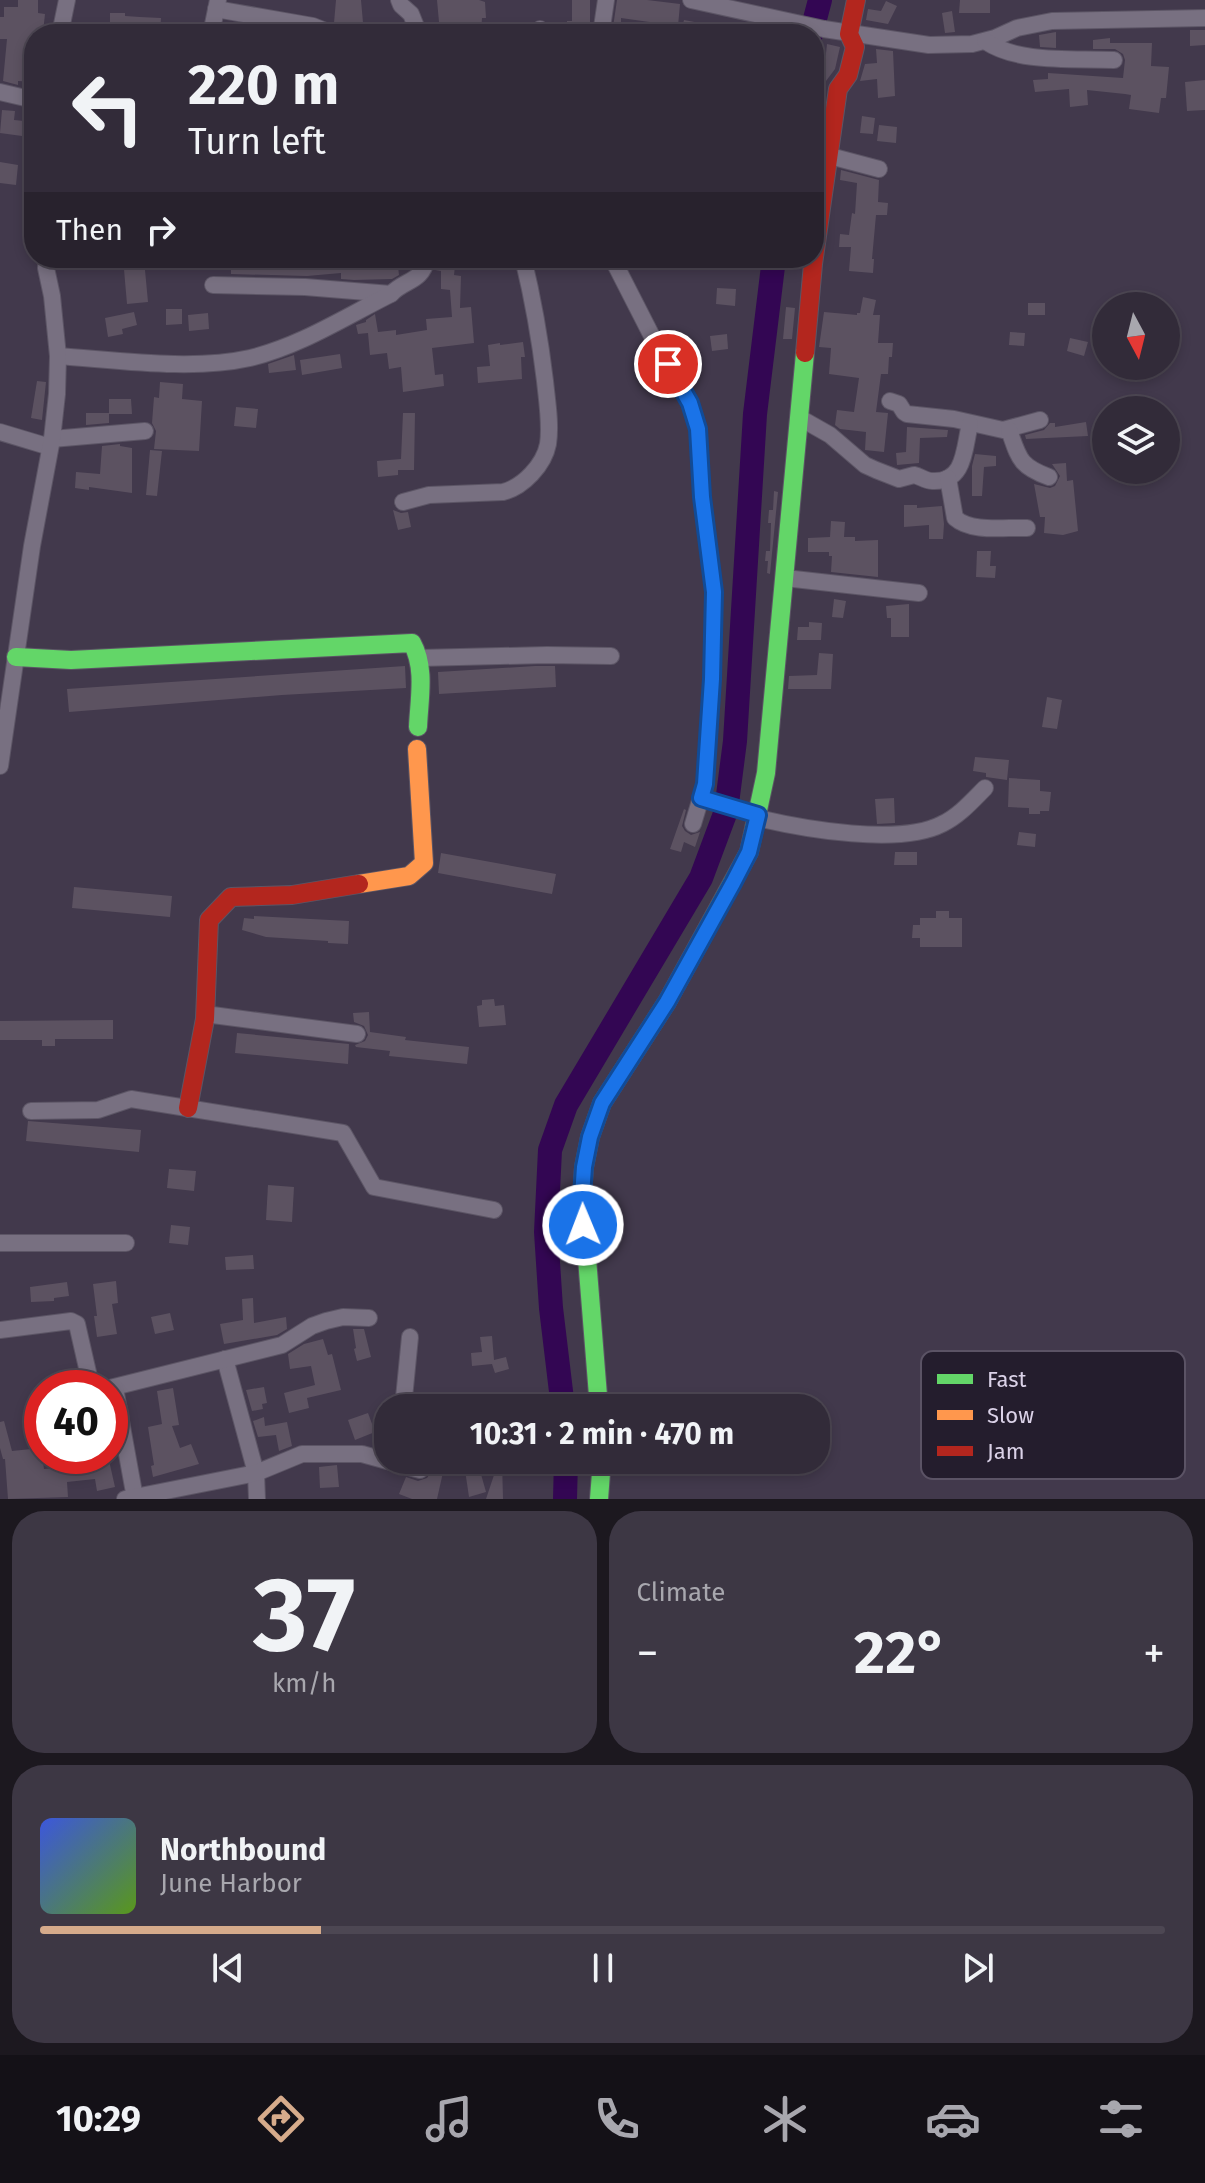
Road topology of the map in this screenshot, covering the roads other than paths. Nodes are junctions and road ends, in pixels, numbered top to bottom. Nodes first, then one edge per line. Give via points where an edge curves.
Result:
1 (67, 0) edge
2 (399, 0) edge
3 (606, 0) edge
4 (691, 0) edge
5 (856, 0) edge
6 (217, 4) edge
7 (1205, 18) edge
8 (62, 24) edge
9 (213, 24) edge
10 (304, 24) edge
11 (415, 24) edge
12 (602, 24) edge
13 (802, 24) edge
14 (824, 29) edge
15 (849, 34) junction
16 (985, 41) junction
17 (1114, 60) dead end
18 (0, 92) edge
19 (24, 98) edge
20 (830, 156) junction
21 (879, 169) dead end
22 (824, 194) edge
23 (46, 268) edge
24 (424, 268) edge
25 (525, 268) edge
26 (618, 268) edge
27 (813, 268) edge
28 (213, 285) dead end
29 (391, 294) junction
30 (58, 356) junction
31 (890, 401) dead end
32 (800, 418) junction
33 (1040, 420) dead end
34 (970, 424) junction
35 (1009, 430) junction
36 (145, 431) dead end
37 (0, 432) edge
38 (51, 443) junction
39 (1049, 477) dead end
40 (948, 478) junction
41 (403, 502) dead end
42 (1027, 528) dead end
43 (785, 578) junction
44 (919, 593) dead end
45 (611, 656) dead end
46 (16, 657) junction
47 (419, 658) junction
48 (418, 727) dead end
49 (417, 749) dead end
50 (0, 766) edge
51 (985, 788) dead end
52 (707, 800) junction
53 (758, 817) junction
54 (693, 824) dead end
55 (205, 1014) junction
56 (357, 1034) dead end
57 (188, 1108) junction
58 (31, 1111) dead end
59 (494, 1210) dead end
60 (0, 1243) edge
61 (126, 1243) dead end
62 (369, 1318) dead end
63 (0, 1330) edge
64 (410, 1337) dead end
65 (225, 1359) junction
66 (87, 1370) edge
67 (128, 1384) edge
68 (404, 1394) edge
69 (598, 1394) edge
70 (374, 1457) edge
71 (256, 1473) junction
72 (126, 1474) edge
73 (601, 1474) edge
74 (130, 1498) edge
75 (257, 1499) edge
76 (599, 1499) edge

1 - 8 street
2 - 11 street
3 - 12 street
4 - 13 street
5 - 15 street
6 - 9 street
6 - 10 street
7 - 16 street via 1052,21
14 - 15 street
15 - 16 street via 929,45
15 - 20 street via 855,47 848,75 838,89
16 - 17 street via 1028,56
18 - 19 street
20 - 21 street
20 - 22 street
23 - 30 street
24 - 29 street
25 - 41 street via 548,409 544,457 514,489
26 - 52 street via 690,403 698,429 714,592
27 - 32 street
28 - 29 street
29 - 30 street via 326,329 232,361
30 - 38 street
31 - 34 street via 907,414
32 - 40 street via 889,477
32 - 43 street
33 - 35 street
34 - 35 street
34 - 40 street via 960,467
35 - 39 street via 1021,461
36 - 38 street
37 - 38 street
38 - 46 street
40 - 42 street via 959,522
43 - 44 street
43 - 53 street
45 - 47 street
46 - 47 street via 71,660 404,642 415,646
46 - 50 street
47 - 48 street
49 - 55 street via 424,863 409,876 292,895 231,897 209,920
51 - 53 street via 962,811 924,832 821,830
52 - 53 street
52 - 54 street
53 - 69 street via 733,883 667,1002 602,1103 590,1137 582,1196
55 - 56 street
55 - 57 street
57 - 58 street via 131,1099 98,1110
57 - 59 street via 343,1133 374,1187
60 - 61 street
62 - 65 street via 326,1321 282,1345
63 - 66 street via 71,1321 77,1324
64 - 68 street
65 - 67 street
65 - 71 street
70 - 71 street via 302,1454
71 - 74 street
71 - 75 street
72 - 74 street
73 - 76 street

